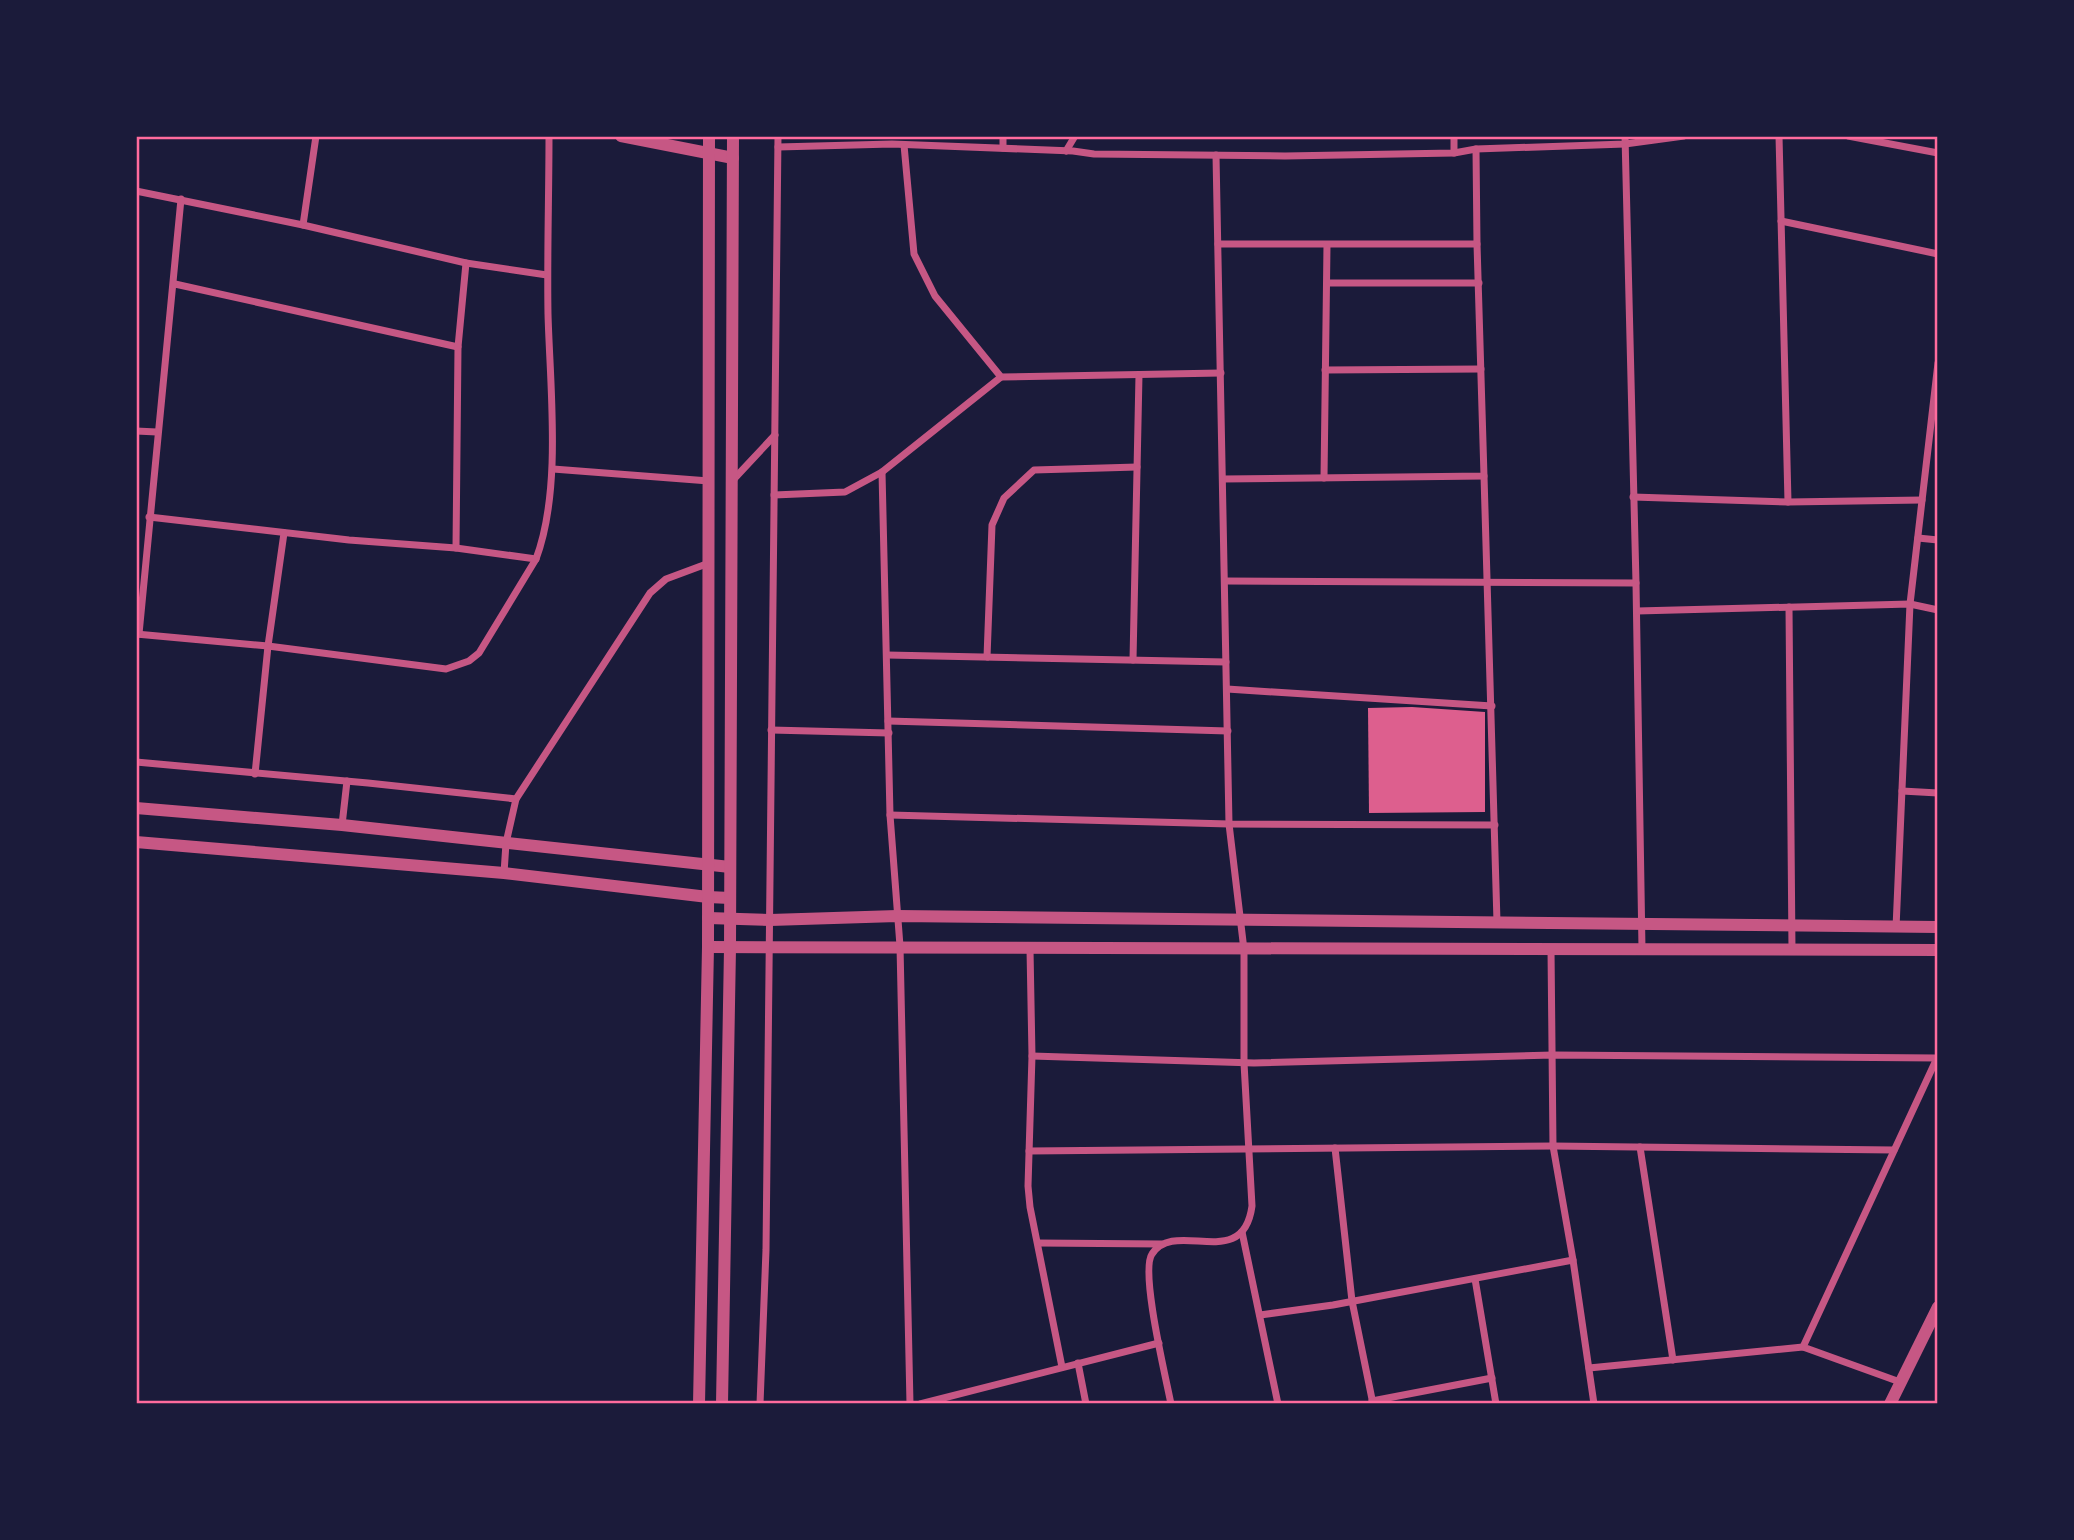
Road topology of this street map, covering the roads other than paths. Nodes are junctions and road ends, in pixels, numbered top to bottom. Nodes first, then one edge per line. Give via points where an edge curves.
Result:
1 (316, 136) edge
2 (550, 136) edge
3 (621, 136) edge
4 (709, 136) edge
5 (733, 136) edge
6 (778, 136) edge
7 (1003, 136) edge
8 (1074, 136) edge
9 (1454, 136) edge
10 (1684, 136) edge
11 (1779, 136) edge
12 (1848, 136) edge
13 (892, 140) edge
14 (1625, 140) edge
15 (904, 145) junction
16 (778, 147) junction
17 (1003, 148) junction
18 (1476, 149) junction
19 (1070, 151) junction
20 (1454, 153) junction
21 (1937, 153) edge
22 (708, 154) junction
23 (1216, 155) junction
24 (733, 158) junction
25 (136, 191) edge
26 (181, 200) junction
27 (1781, 221) junction
28 (303, 225) junction
29 (1218, 244) junction
30 (1478, 244) junction
31 (1327, 245) junction
32 (1937, 254) edge
33 (466, 264) junction
34 (547, 275) junction
35 (1327, 283) junction
36 (1479, 283) junction
37 (175, 284) junction
38 (458, 347) junction
39 (1937, 363) edge
40 (1481, 369) junction
41 (1325, 370) junction
42 (1221, 373) junction
43 (1937, 373) edge
44 (1139, 375) junction
45 (1001, 377) junction
46 (136, 431) edge
47 (157, 432) junction
48 (776, 434) junction
49 (1137, 467) junction
50 (553, 469) junction
51 (881, 472) junction
52 (1485, 476) junction
53 (1324, 478) junction
54 (1223, 479) junction
55 (733, 480) junction
56 (710, 481) junction
57 (774, 495) junction
58 (1633, 497) junction
59 (1922, 500) junction
60 (1788, 502) junction
61 (149, 517) junction
62 (284, 533) junction
63 (1918, 538) junction
64 (1937, 540) edge
65 (456, 548) junction
66 (536, 559) junction
67 (710, 563) junction
68 (1224, 581) junction
69 (1489, 582) junction
70 (1636, 583) junction
71 (1910, 604) junction
72 (1789, 607) junction
73 (1937, 610) edge
74 (1637, 611) junction
75 (138, 634) edge
76 (268, 646) junction
77 (887, 655) junction
78 (987, 657) junction
79 (1133, 660) junction
80 (1226, 662) junction
81 (1227, 689) junction
82 (1492, 706) junction
83 (888, 721) junction
84 (771, 730) junction
85 (1227, 731) junction
86 (889, 733) junction
87 (136, 762) edge
88 (255, 774) junction
89 (347, 781) junction
90 (1902, 791) junction
91 (1937, 793) edge
92 (516, 799) junction
93 (136, 808) edge
94 (890, 815) junction
95 (1229, 824) junction
96 (342, 825) junction
97 (1495, 825) junction
98 (136, 842) edge
99 (506, 843) junction
100 (708, 865) junction
101 (730, 867) junction
102 (504, 873) junction
103 (708, 897) junction
104 (730, 898) junction
105 (897, 916) junction
106 (708, 918) junction
107 (729, 918) junction
108 (770, 920) junction
109 (1238, 920) junction
110 (1497, 922) junction
111 (1642, 923) junction
112 (1790, 926) junction
113 (1937, 927) edge
114 (1896, 928) junction
115 (900, 946) junction
116 (708, 947) junction
117 (730, 948) junction
118 (769, 948) junction
119 (1030, 949) junction
120 (1551, 949) junction
121 (1643, 949) junction
122 (1244, 950) junction
123 (1792, 950) junction
124 (1937, 950) edge
125 (1553, 1055) junction
126 (1032, 1056) junction
127 (1937, 1058) edge
128 (1244, 1063) junction
129 (1553, 1146) junction
130 (1640, 1147) junction
131 (1335, 1148) junction
132 (1248, 1149) junction
133 (1894, 1150) junction
134 (1029, 1151) junction
135 (1242, 1232) junction
136 (1038, 1243) junction
137 (1162, 1244) junction
138 (1573, 1260) junction
139 (1475, 1279) junction
140 (1352, 1301) junction
141 (1937, 1307) edge
142 (1260, 1315) junction
143 (1159, 1343) junction
144 (1803, 1347) junction
145 (1672, 1360) junction
146 (1078, 1363) junction
147 (1062, 1367) junction
148 (1589, 1368) junction
149 (1492, 1378) junction
150 (1900, 1382) junction
151 (1373, 1402) edge
152 (699, 1404) edge
153 (722, 1404) edge
154 (760, 1404) edge
155 (910, 1404) edge
156 (920, 1404) edge
157 (1087, 1404) edge
158 (1171, 1404) edge
159 (1278, 1404) edge
160 (1496, 1404) edge
161 (1594, 1404) edge
162 (1890, 1404) edge

1 - 28 street
2 - 34 street
3 - 22 street
4 - 22 street
5 - 24 street
6 - 16 street
7 - 17 street
8 - 19 street
9 - 20 street
10 - 14 street
11 - 27 street
12 - 21 street
13 - 15 street
13 - 16 street
14 - 18 street
14 - 58 street
15 - 17 street
15 - 45 street via 914,254 944,309
16 - 48 street
17 - 19 street
18 - 20 street
18 - 30 street
19 - 23 street
20 - 23 street
22 - 24 street
22 - 56 street
23 - 29 street
24 - 55 street
25 - 26 street
26 - 28 street
26 - 37 street
27 - 32 street
27 - 60 street
28 - 33 street
29 - 31 street
29 - 42 street
30 - 31 street
30 - 36 street
31 - 35 street
33 - 34 street
33 - 38 street
34 - 50 street
35 - 36 street
35 - 41 street
36 - 40 street
37 - 38 street
37 - 47 street
38 - 65 street
39 - 43 street
40 - 41 street
40 - 52 street
41 - 53 street
42 - 44 street
42 - 54 street
43 - 59 street
44 - 45 street
44 - 49 street
45 - 51 street
46 - 47 street
47 - 61 street
48 - 55 street
48 - 57 street
49 - 78 street via 1034,470 1004,498 992,525
49 - 79 street
50 - 56 street
50 - 66 street
51 - 57 street via 845,492
51 - 77 street
52 - 53 street
52 - 69 street
53 - 54 street
54 - 68 street
55 - 101 street
56 - 67 street
57 - 84 street
58 - 60 street
58 - 70 street
59 - 60 street
59 - 63 street
61 - 62 street
61 - 75 street
62 - 65 street
62 - 76 street
63 - 64 street
63 - 71 street
65 - 66 street
66 - 76 street via 479,653 469,661 446,668
67 - 92 street via 666,579 650,593
67 - 100 street
68 - 69 street
68 - 80 street
69 - 70 street
69 - 82 street
70 - 74 street
71 - 72 street
71 - 73 street
71 - 90 street
72 - 74 street
72 - 112 street
74 - 111 street
75 - 76 street
76 - 88 street
77 - 78 street
77 - 83 street
78 - 79 street
79 - 80 street
80 - 81 street
81 - 82 street
81 - 85 street
82 - 97 street
83 - 85 street
83 - 86 street
84 - 86 street
84 - 108 street
85 - 95 street
86 - 94 street
87 - 88 street
88 - 89 street
89 - 92 street
89 - 96 street
90 - 91 street
90 - 114 street
92 - 99 street
93 - 96 street
94 - 95 street
94 - 105 street
95 - 97 street
95 - 109 street
96 - 99 street
97 - 110 street
98 - 102 street
99 - 100 street
99 - 102 street
100 - 101 street
100 - 103 street
101 - 104 street
102 - 103 street
103 - 104 street
103 - 106 street
104 - 107 street
105 - 108 street
105 - 109 street
105 - 115 street
106 - 107 street
106 - 116 street
107 - 108 street
107 - 117 street
108 - 118 street
109 - 110 street
109 - 122 street
110 - 111 street
111 - 112 street
111 - 121 street
112 - 114 street
112 - 123 street
113 - 114 street
115 - 118 street
115 - 119 street
115 - 155 street
116 - 117 street
116 - 152 street
117 - 118 street
117 - 153 street
118 - 154 street
119 - 122 street
119 - 126 street
120 - 121 street
120 - 122 street
120 - 125 street
121 - 123 street
122 - 128 street
123 - 124 street
125 - 127 street
125 - 128 street
125 - 129 street
126 - 128 street
126 - 134 street
127 - 133 street
128 - 132 street
129 - 130 street
129 - 131 street
129 - 138 street
130 - 133 street
130 - 145 street
131 - 132 street
131 - 140 street
132 - 134 street
132 - 135 street via 1252,1206
133 - 144 street
134 - 136 street via 1030,1207
135 - 137 street via 1232,1241
135 - 142 street
136 - 137 street
136 - 147 street
137 - 143 street via 1148,1267
138 - 139 street
138 - 148 street
139 - 140 street
139 - 149 street
140 - 142 street
140 - 151 street
141 - 150 street
142 - 159 street
143 - 146 street
143 - 158 street
144 - 145 street
144 - 150 street
145 - 148 street
146 - 147 street
146 - 157 street
147 - 156 street
148 - 161 street
149 - 151 street
149 - 160 street
150 - 162 street

